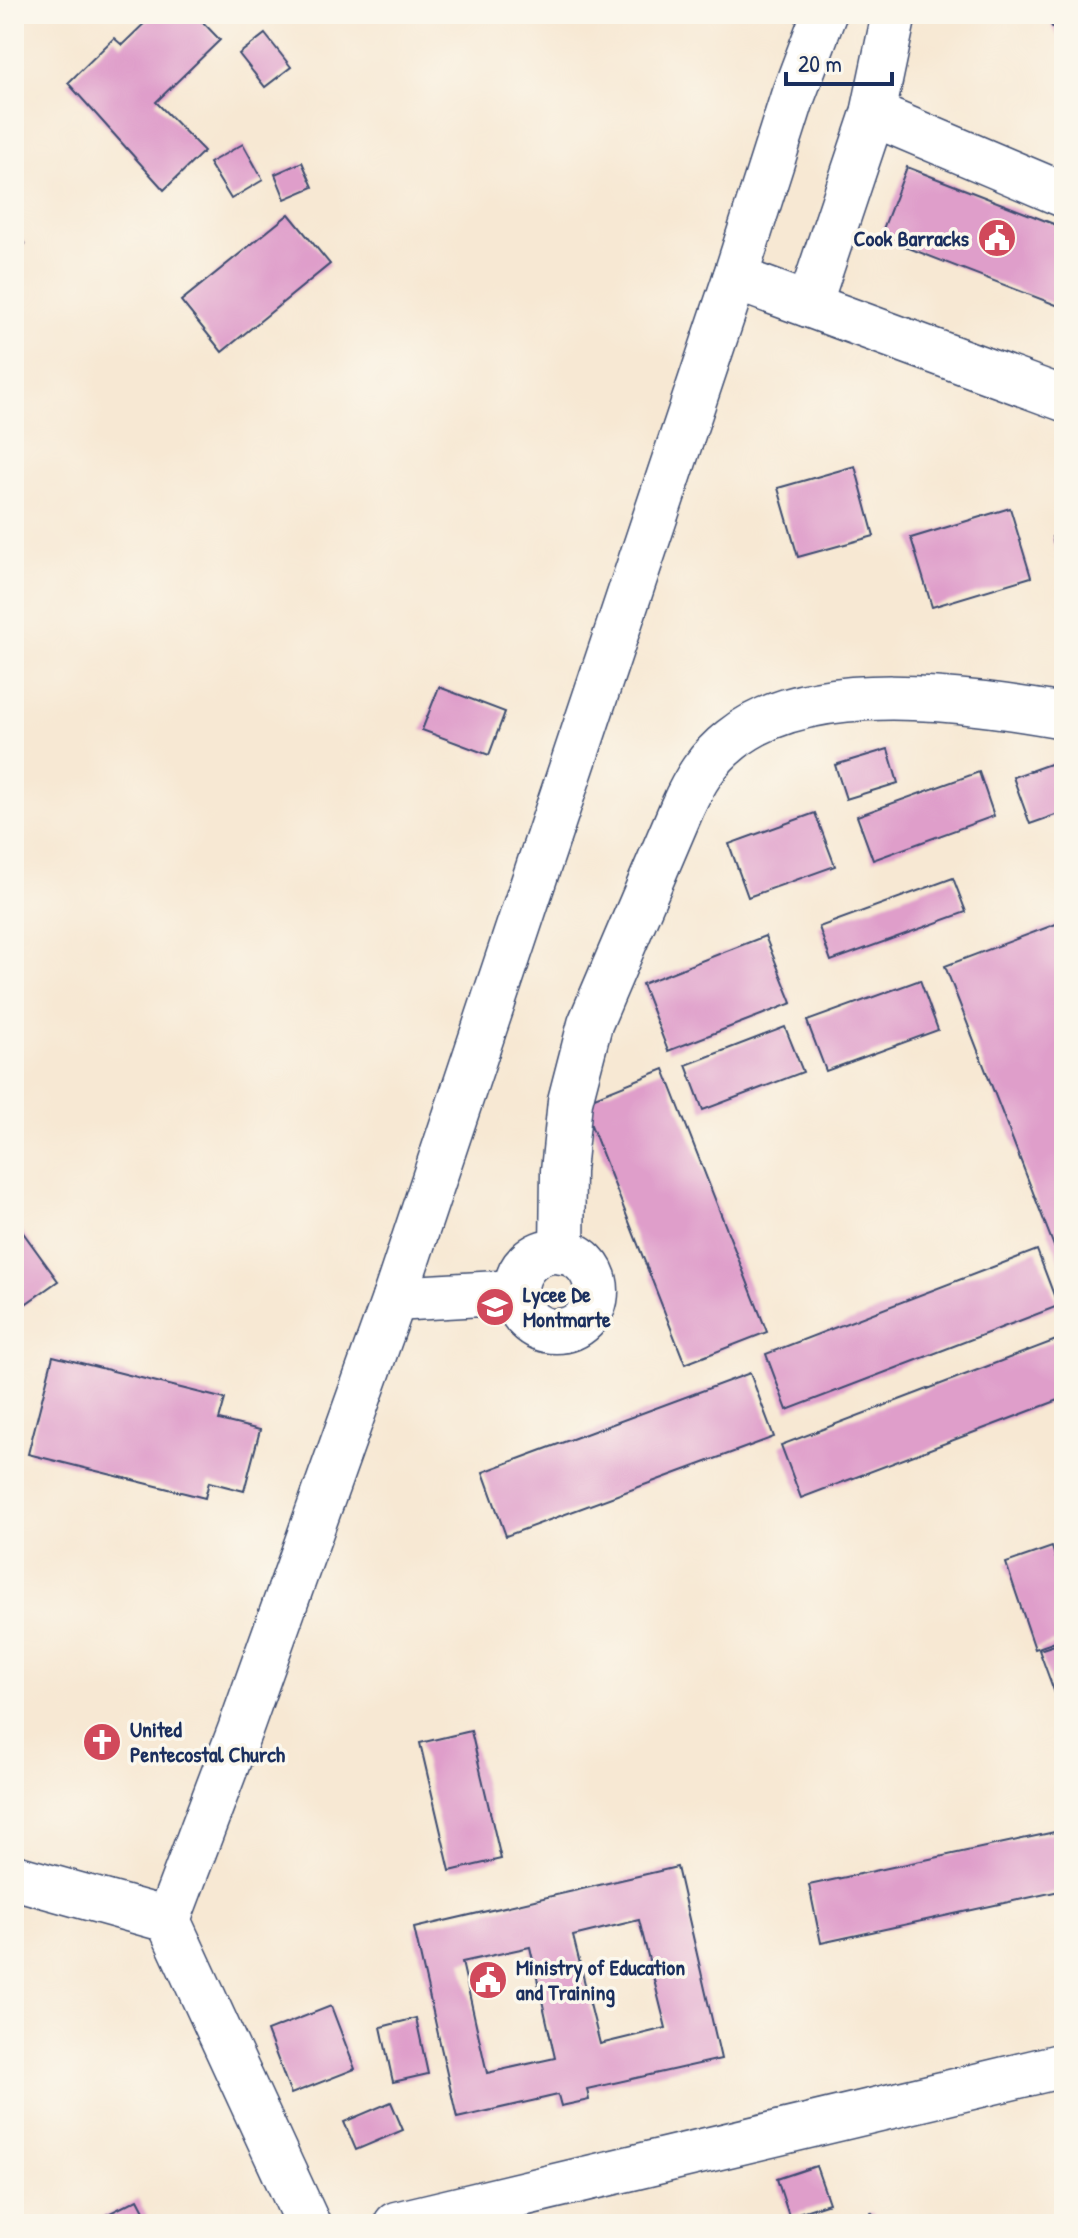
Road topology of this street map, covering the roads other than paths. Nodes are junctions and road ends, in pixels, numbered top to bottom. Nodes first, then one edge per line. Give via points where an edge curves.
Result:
1 (824, 14) edge
2 (894, 14) edge
3 (873, 114) junction
4 (1064, 195) edge
5 (735, 278) junction
6 (809, 305) junction
7 (1064, 399) edge
8 (1064, 716) edge
9 (562, 1252) junction
10 (516, 1292) junction
11 (394, 1299) junction
12 (14, 1877) edge
13 (168, 1920) junction
14 (1064, 2065) edge
15 (308, 2224) edge
16 (396, 2224) edge

1 - 5 street
2 - 3 street
3 - 4 street
3 - 6 street
5 - 6 street
5 - 11 street
6 - 7 street
8 - 9 street via 990,703 848,698 775,715 731,739 709,762 682,808 590,1024 570,1101
9 - 10 street via 535,1258 518,1279
9 - 10 street via 587,1265 597,1291 594,1305 577,1326 550,1331 537,1326 526,1317
10 - 11 street
11 - 13 street
12 - 13 street
13 - 15 street
14 - 16 street

